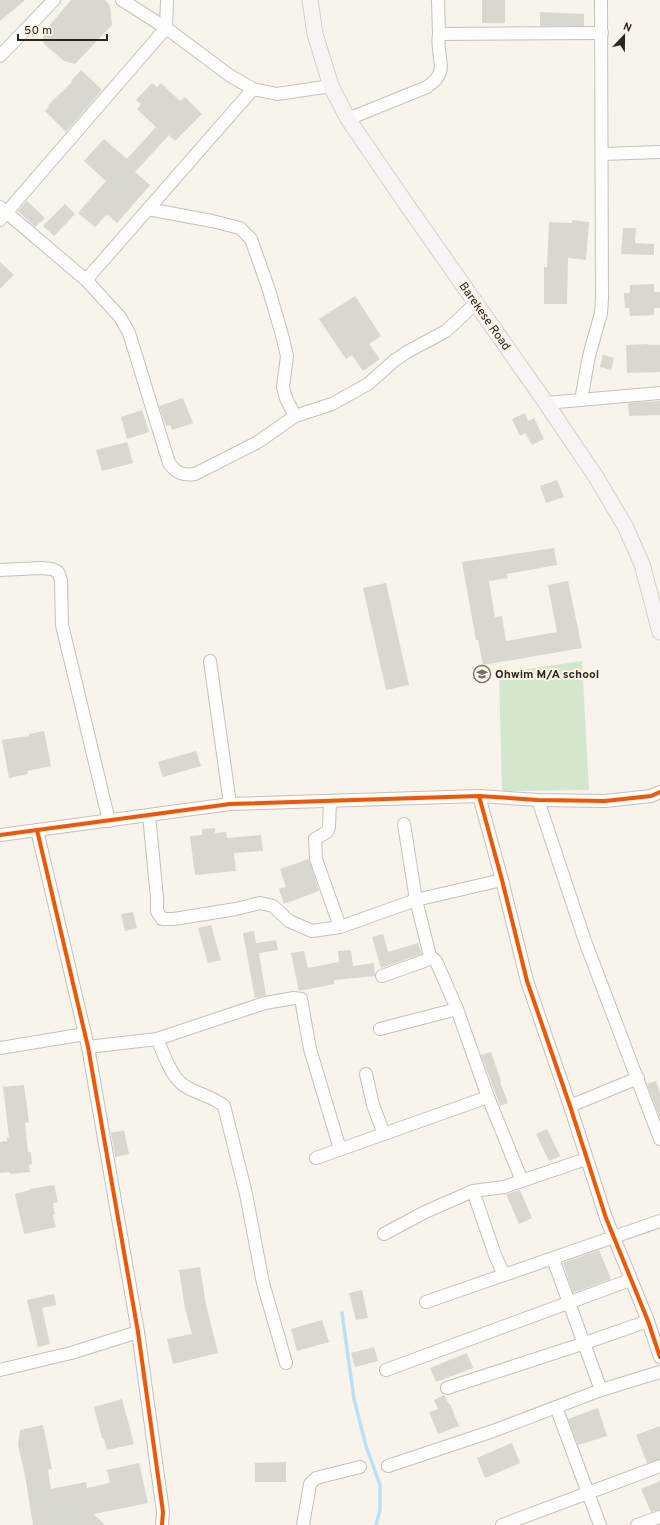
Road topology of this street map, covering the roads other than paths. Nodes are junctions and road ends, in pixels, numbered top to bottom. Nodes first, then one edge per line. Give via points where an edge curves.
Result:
1 (54, 0) edge
2 (122, 0) edge
3 (168, 0) edge
4 (310, 0) edge
5 (438, 0) edge
6 (602, 0) edge
7 (166, 28) junction
8 (602, 32) junction
9 (439, 34) junction
10 (0, 56) edge
11 (331, 86) junction
12 (253, 89) junction
13 (348, 119) junction
14 (660, 152) edge
15 (602, 154) junction
16 (148, 209) junction
17 (2, 213) edge
18 (86, 280) junction
19 (476, 303) junction
20 (660, 393) edge
21 (581, 400) junction
22 (546, 403) junction
23 (295, 416) junction
24 (0, 570) edge
25 (660, 632) edge
26 (210, 662) dead end
27 (660, 792) edge
28 (479, 796) junction
29 (538, 800) junction
30 (330, 801) junction
31 (230, 804) junction
32 (149, 815) junction
33 (109, 821) junction
34 (404, 824) dead end
35 (36, 830) junction
36 (0, 835) edge
37 (502, 880) junction
38 (416, 900) junction
39 (340, 927) junction
40 (430, 956) junction
41 (382, 976) dead end
42 (457, 1009) junction
43 (380, 1029) dead end
44 (85, 1034) junction
45 (157, 1039) junction
46 (88, 1047) junction
47 (0, 1048) edge
48 (366, 1074) dead end
49 (638, 1078) junction
50 (488, 1097) junction
51 (570, 1106) junction
52 (384, 1134) junction
53 (660, 1140) edge
54 (340, 1149) junction
55 (316, 1158) dead end
56 (586, 1159) junction
57 (522, 1181) junction
58 (473, 1191) junction
59 (660, 1221) edge
60 (384, 1234) dead end
61 (614, 1237) junction
62 (553, 1259) junction
63 (504, 1275) junction
64 (630, 1280) junction
65 (426, 1302) dead end
66 (569, 1303) junction
67 (648, 1321) junction
68 (138, 1332) junction
69 (585, 1343) junction
70 (660, 1357) edge
71 (286, 1363) dead end
72 (0, 1370) edge
73 (386, 1370) dead end
74 (660, 1372) edge
75 (447, 1388) dead end
76 (601, 1390) junction
77 (556, 1407) junction
78 (388, 1466) dead end
79 (660, 1466) edge
80 (360, 1467) dead end
81 (588, 1493) junction
82 (660, 1517) edge
83 (162, 1525) edge
84 (303, 1525) edge
85 (502, 1525) edge
86 (600, 1525) edge
87 (637, 1525) edge

1 - 10 street
2 - 7 street
3 - 7 street
4 - 11 main road, Barekese Road via 315,34
5 - 9 street
6 - 8 street
7 - 12 street via 229,75
7 - 17 street
8 - 9 street
8 - 15 street
9 - 13 street via 437,48 442,69 436,82
11 - 12 street via 277,94
11 - 13 main road, Barekese Road
12 - 16 street
13 - 19 main road, Barekese Road
14 - 15 street
15 - 21 street via 602,299
16 - 18 street
16 - 23 street via 240,228 251,239 282,335 287,356 283,387
17 - 18 street
18 - 23 street via 120,317 129,333 169,463 179,474 195,474 251,446
19 - 22 main road, Barekese Road
19 - 23 street via 446,331 395,360 368,384 332,404
20 - 21 street
21 - 22 street
22 - 25 main road, Barekese Road via 596,477 625,526 642,564
24 - 33 street via 41,568 58,572 61,580 62,625
26 - 31 street
27 - 29 street via 651,796 605,801
28 - 29 street
28 - 30 street
28 - 37 street
29 - 49 street via 585,941
30 - 31 street
30 - 39 street via 329,827 327,832 315,839 316,859
31 - 32 street
32 - 33 street
32 - 39 street via 157,911 162,919 236,909 260,903 273,906 289,921 312,931
33 - 35 street
34 - 38 street
35 - 36 street
35 - 44 street
37 - 38 street
37 - 51 street via 527,981
38 - 39 street
38 - 40 street
40 - 41 street via 427,960
40 - 42 street via 436,961
42 - 43 street
42 - 50 street
44 - 46 street
44 - 47 street
45 - 46 street
45 - 54 street via 265,1003 301,999 310,1049
45 - 71 street via 173,1074 187,1088 217,1100 224,1106 246,1194 263,1283
46 - 68 street
48 - 52 street via 373,1105
49 - 51 street
49 - 53 street
50 - 52 street
50 - 57 street
51 - 56 street
52 - 54 street
54 - 55 street
56 - 57 street
56 - 61 street
57 - 58 street via 504,1187
58 - 60 street
58 - 63 street
59 - 61 street
61 - 62 street
61 - 64 street
62 - 63 street
62 - 66 street
63 - 65 street
64 - 66 street
64 - 67 street
66 - 69 street
66 - 73 street
67 - 69 street
67 - 70 street
68 - 72 street via 71,1353
68 - 83 street via 163,1512
69 - 75 street
69 - 76 street
74 - 76 street
76 - 77 street
77 - 78 street
77 - 81 street
79 - 81 street
80 - 84 street via 316,1478 310,1484
81 - 85 street
81 - 86 street
82 - 87 street

